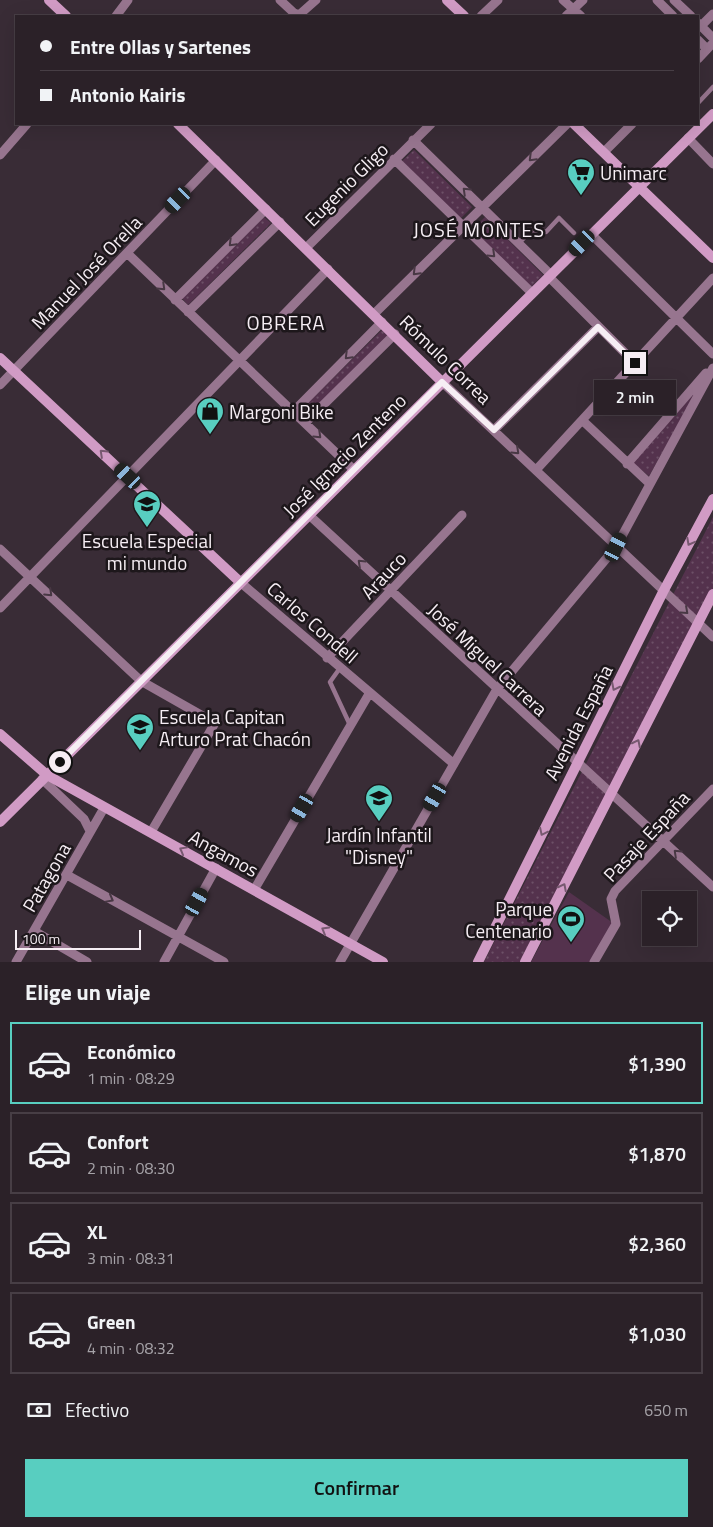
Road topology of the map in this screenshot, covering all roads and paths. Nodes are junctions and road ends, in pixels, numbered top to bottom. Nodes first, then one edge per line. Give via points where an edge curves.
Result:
1 (49, 0) edge
2 (128, 0) edge
3 (280, 0) edge
4 (316, 0) edge
5 (447, 0) edge
6 (498, 0) edge
7 (563, 0) edge
8 (583, 0) edge
9 (657, 0) edge
10 (674, 0) edge
11 (573, 9) junction
12 (713, 14) edge
13 (65, 15) edge
14 (117, 15) edge
15 (463, 15) edge
16 (482, 15) edge
17 (567, 15) edge
18 (580, 15) edge
19 (672, 15) edge
20 (690, 15) edge
21 (699, 25) edge
22 (713, 38) edge
23 (710, 46) edge
24 (699, 58) edge
25 (713, 87) edge
26 (699, 102) edge
27 (713, 114) edge
28 (699, 123) edge
29 (26, 125) edge
30 (179, 125) edge
31 (430, 125) edge
32 (566, 125) edge
33 (575, 125) edge
34 (631, 125) edge
35 (695, 126) edge
36 (688, 138) junction
37 (413, 140) junction
38 (604, 152) junction
39 (0, 155) edge
40 (394, 159) junction
41 (216, 160) junction
42 (713, 164) edge
43 (640, 186) junction
44 (482, 207) junction
45 (266, 209) junction
46 (280, 222) junction
47 (463, 226) junction
48 (574, 233) dead end
49 (592, 234) junction
50 (519, 243) junction
51 (306, 248) junction
52 (127, 253) junction
53 (713, 258) edge
54 (328, 268) junction
55 (550, 276) junction
56 (713, 278) edge
57 (532, 294) junction
58 (176, 300) junction
59 (188, 312) junction
60 (374, 314) junction
61 (676, 318) junction
62 (382, 322) junction
63 (598, 327) junction
64 (395, 334) junction
65 (713, 354) edge
66 (0, 358) edge
67 (239, 360) junction
68 (635, 363) junction
69 (713, 367) edge
70 (14, 371) junction
71 (442, 382) junction
72 (0, 385) edge
73 (293, 412) junction
74 (582, 420) junction
75 (305, 424) junction
76 (494, 430) junction
77 (627, 464) junction
78 (354, 470) junction
79 (536, 470) junction
80 (128, 476) junction
81 (649, 484) junction
82 (713, 499) edge
83 (309, 515) junction
84 (462, 515) dead end
85 (616, 547) junction
86 (0, 548) edge
87 (31, 576) junction
88 (240, 582) junction
89 (391, 591) junction
90 (663, 592) junction
91 (713, 594) edge
92 (0, 608) edge
93 (698, 623) junction
94 (713, 637) edge
95 (328, 658) junction
96 (340, 668) junction
97 (141, 681) junction
98 (497, 689) junction
99 (369, 694) junction
100 (350, 726) junction
101 (0, 734) edge
102 (578, 762) junction
103 (454, 764) junction
104 (44, 777) junction
105 (612, 792) junction
106 (712, 792) edge
107 (104, 808) junction
108 (0, 822) edge
109 (90, 831) junction
110 (152, 832) junction
111 (663, 840) junction
112 (216, 868) junction
113 (67, 875) junction
114 (713, 887) edge
115 (254, 890) junction
116 (34, 931) junction
117 (178, 936) junction
118 (350, 944) junction
119 (16, 962) edge
120 (87, 962) edge
121 (164, 962) edge
122 (224, 962) edge
123 (340, 962) edge
124 (383, 962) edge
125 (478, 962) edge
126 (525, 962) edge
127 (594, 962) edge

1 - 13 street
2 - 14 street
3 - 4 street via 299,15
5 - 15 street
6 - 16 street
7 - 11 street
8 - 11 street
9 - 19 street
10 - 20 street
11 - 17 street
11 - 18 street
12 - 21 street
21 - 22 street
23 - 24 street
25 - 26 lane
27 - 28 street, José Ignacio Zenteno
29 - 39 street
30 - 41 street, Rómulo Correa
31 - 37 street, Eugenio Gligo
32 -> 44 street
33 - 38 street
34 - 38 street
35 - 36 street, José Ignacio Zenteno
36 - 42 street
36 - 43 street, José Ignacio Zenteno
37 - 40 street, Eugenio Gligo
44 -> 37 street
38 - 43 street
40 - 47 street
40 - 51 street, Eugenio Gligo
41 - 45 street, Rómulo Correa
41 - 52 street, Manuel José Orella
43 - 49 street, José Ignacio Zenteno
43 - 53 street
44 - 47 street
44 - 50 street
45 - 46 street, Rómulo Correa
45 -> 58 street
46 - 51 street, Rómulo Correa
46 - 59 street
47 -> 57 street
47 -> 60 street
48 - 50 lane via 559,218 546,232 532,230
49 - 55 street, José Ignacio Zenteno
49 - 61 street
50 - 55 street
51 - 54 street, Rómulo Correa
52 -> 58 street
52 - 70 street, Manuel José Orella
54 - 60 street, Rómulo Correa
54 - 67 street
55 - 57 street, José Ignacio Zenteno
55 - 63 street
56 - 61 street
57 - 71 street, José Ignacio Zenteno
58 - 59 street
59 - 67 street
60 - 62 street, Rómulo Correa
61 - 65 street
61 - 68 street
62 - 64 street, Rómulo Correa
62 -> 73 street
63 - 68 street
63 - 76 street
64 - 71 street, Rómulo Correa
64 - 75 street
66 - 70 street, Carlos Condell
67 - 73 street
67 - 80 street
68 - 74 street
69 - 77 street
69 - 81 street
70 - 72 street, Manuel José Orella
80 -> 70 street, Carlos Condell
71 - 76 street, Rómulo Correa
71 - 78 street, José Ignacio Zenteno
73 - 75 street
74 - 77 street
74 - 79 street
75 -> 78 street
76 -> 79 street, Rómulo Correa
77 - 81 street
78 - 83 street, José Ignacio Zenteno
79 - 85 street, Rómulo Correa
80 - 87 street
80 - 88 street, Carlos Condell
81 - 85 street
82 -> 90 street, Avenida España
83 - 88 street, José Ignacio Zenteno
89 -> 83 street, José Miguel Carrera
84 - 89 street, Arauco
85 - 90 street, Rómulo Correa
85 - 98 street
86 - 87 street
87 - 92 street
87 -> 97 street
88 - 95 street, Carlos Condell
88 - 97 street, José Ignacio Zenteno
89 - 95 street, Arauco
89 - 98 street, José Miguel Carrera
90 -> 93 street, Rómulo Correa
90 -> 102 street, Avenida España
91 - 93 street
93 - 94 street, Rómulo Correa
105 -> 93 street
95 - 96 street, Carlos Condell
96 - 99 street, Carlos Condell
96 - 100 lane via 330,682
97 - 104 street, José Ignacio Zenteno
97 - 110 street via 215,722
98 - 102 street, José Miguel Carrera
98 - 103 street
99 - 100 street
99 - 103 street, Carlos Condell
100 - 115 street
101 - 104 street, Angamos
102 - 105 street, José Miguel Carrera
102 -> 125 street, Avenida España
103 - 118 street
104 - 107 street, Angamos
104 - 108 street, José Ignacio Zenteno
104 - 109 street via 84,819
105 - 111 street, José Miguel Carrera
126 -> 105 street
106 - 111 street, Pasaje España
107 - 109 street, Patagona
107 - 110 street, Angamos
109 - 113 street, Patagona
112 -> 110 street, Angamos
114 -> 111 street, José Miguel Carrera
111 - 127 street, Pasaje España via 614,891 611,899 616,924
112 - 115 street, Angamos
112 - 117 street
113 - 116 street, Patagona
113 -> 117 street
118 -> 115 street, Angamos
116 - 119 street, Patagona
116 - 120 street
117 - 121 street
117 - 122 street
118 - 123 street
118 - 124 street, Angamos

